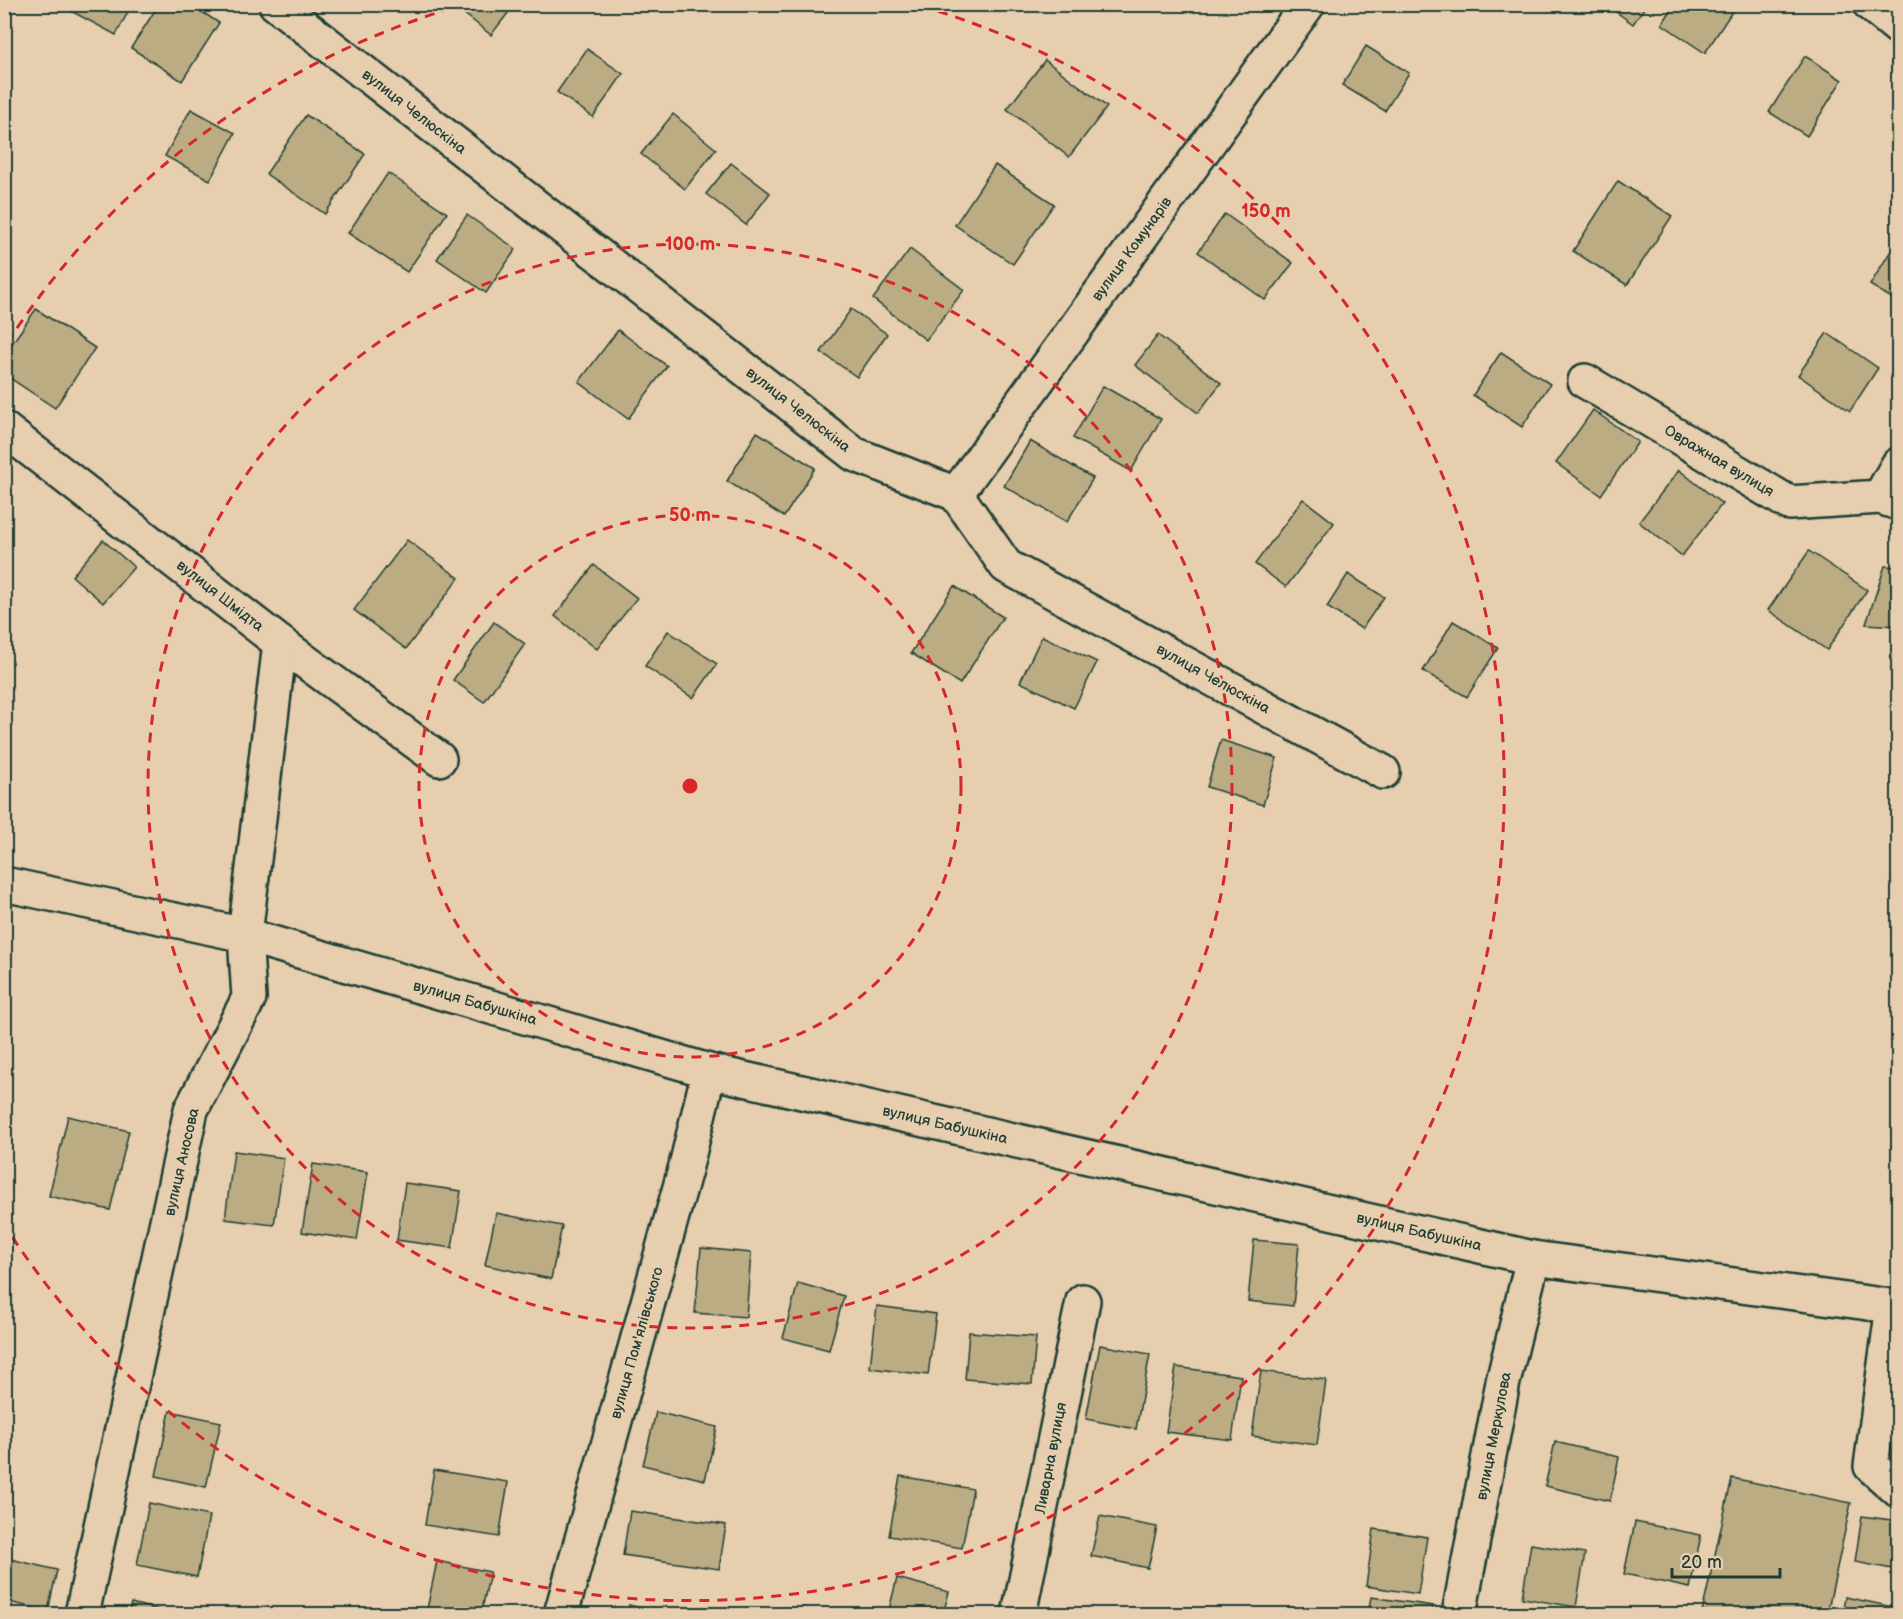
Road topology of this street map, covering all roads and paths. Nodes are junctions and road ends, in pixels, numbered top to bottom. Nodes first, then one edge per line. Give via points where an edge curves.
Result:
1 (276, 4) edge
2 (1308, 4) edge
3 (1870, 4) edge
4 (1899, 27) edge
5 (1585, 381) dead end
6 (4, 429) edge
7 (1899, 465) edge
8 (956, 494) junction
9 (1889, 500) edge
10 (280, 643) junction
11 (439, 759) dead end
12 (1383, 772) dead end
13 (4, 884) edge
14 (245, 935) junction
15 (709, 1071) junction
16 (1533, 1258) junction
17 (1083, 1300) dead end
18 (1896, 1306) edge
19 (1899, 1490) edge
20 (82, 1614) edge
21 (561, 1614) edge
22 (1019, 1614) edge
23 (1460, 1614) edge

1 - 8 street, вулиця Челюскіна via 854,454
2 - 8 street, вулиця Комунарів
3 - 4 street
5 - 9 street, Овражная вулиця via 1789,503
6 - 10 street, вулиця Шмідта
7 - 9 street
8 - 12 street, вулиця Челюскіна via 1006,566
10 - 11 street, вулиця Шмідта
10 - 14 street, вулиця Аносова
13 - 14 street, вулиця Бабушкіна
14 - 15 street, вулиця Бабушкіна
14 - 20 street, вулиця Аносова via 249,998 191,1110
15 - 16 street, вулиця Бабушкіна
15 - 21 street, вулиця Пом'ялівського
16 - 18 street, вулиця Бабушкіна
16 - 23 street, вулиця Меркулова via 1503,1382
17 - 22 street, Ливарна вулиця
18 - 19 street via 1871,1466

